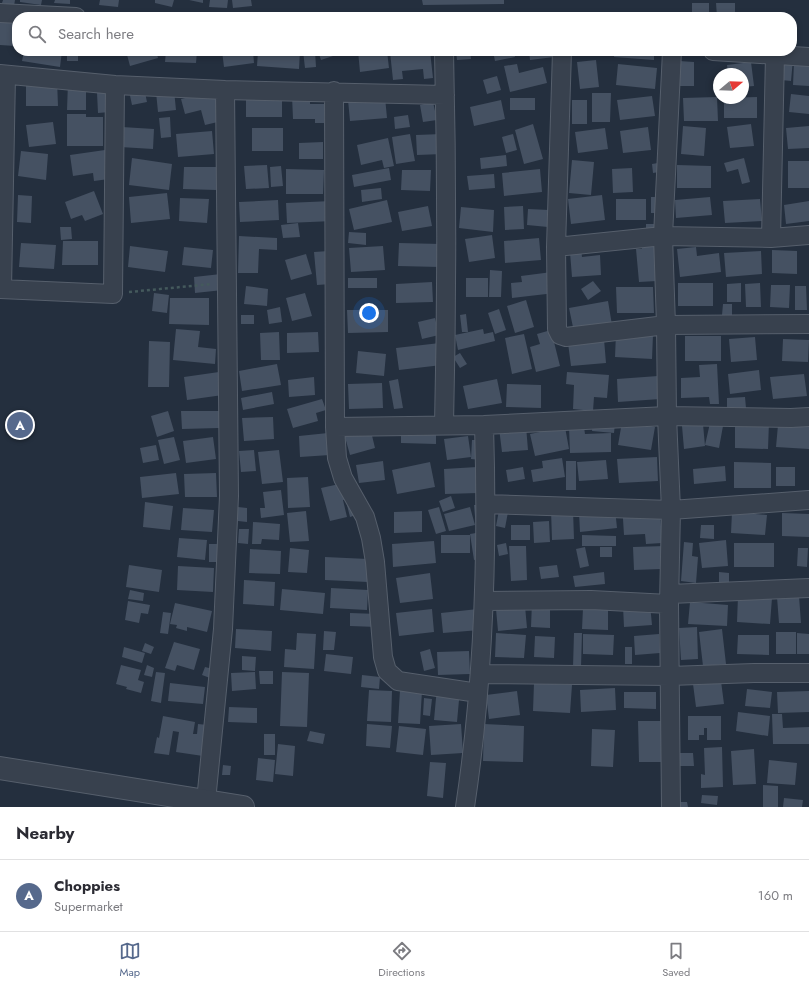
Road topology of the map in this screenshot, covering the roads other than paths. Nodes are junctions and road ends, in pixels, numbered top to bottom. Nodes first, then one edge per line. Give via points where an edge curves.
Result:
1 (0, 13) edge
2 (12, 14) edge
3 (444, 56) edge
4 (562, 56) edge
5 (672, 56) edge
6 (775, 56) edge
7 (792, 56) edge
8 (809, 57) edge
9 (3, 74) edge
10 (115, 85) junction
11 (225, 90) junction
12 (334, 91) junction
13 (445, 95) junction
14 (809, 235) edge
15 (663, 236) junction
16 (771, 238) junction
17 (556, 247) junction
18 (1, 289) edge
19 (809, 324) edge
20 (666, 325) junction
21 (667, 416) junction
22 (809, 417) edge
23 (444, 425) junction
24 (484, 425) junction
25 (335, 427) junction
26 (809, 500) edge
27 (486, 504) junction
28 (671, 510) junction
29 (809, 588) edge
30 (669, 599) junction
31 (484, 601) junction
32 (809, 673) edge
33 (480, 674) junction
34 (670, 676) junction
35 (478, 693) junction
36 (0, 768) edge
37 (206, 801) junction
38 (243, 807) edge
39 (465, 807) edge
40 (671, 807) edge

1 - 2 street
3 - 13 street
4 - 17 street
5 - 15 street
6 - 16 street
7 - 8 street
9 - 10 street
9 - 18 street
10 - 11 street
10 - 18 street via 113,294
11 - 12 street
11 - 37 street via 228,504 223,629
12 - 13 street
12 - 25 street
13 - 23 street via 447,220
14 - 16 street
15 - 16 street
15 - 17 street
15 - 20 street
17 - 20 street via 557,329 560,335 566,337
19 - 20 street
20 - 21 street
21 - 22 street
21 - 24 street
21 - 28 street
23 - 24 street
23 - 25 street
24 - 27 street
25 - 35 street via 337,458 344,478 365,517 371,538 383,657 387,671 398,681
26 - 28 street
27 - 28 street
27 - 31 street
28 - 30 street
29 - 30 street
30 - 31 street
30 - 34 street
31 - 33 street
32 - 34 street
33 - 34 street
33 - 35 street
34 - 40 street
35 - 39 street
36 - 37 street
37 - 38 street

